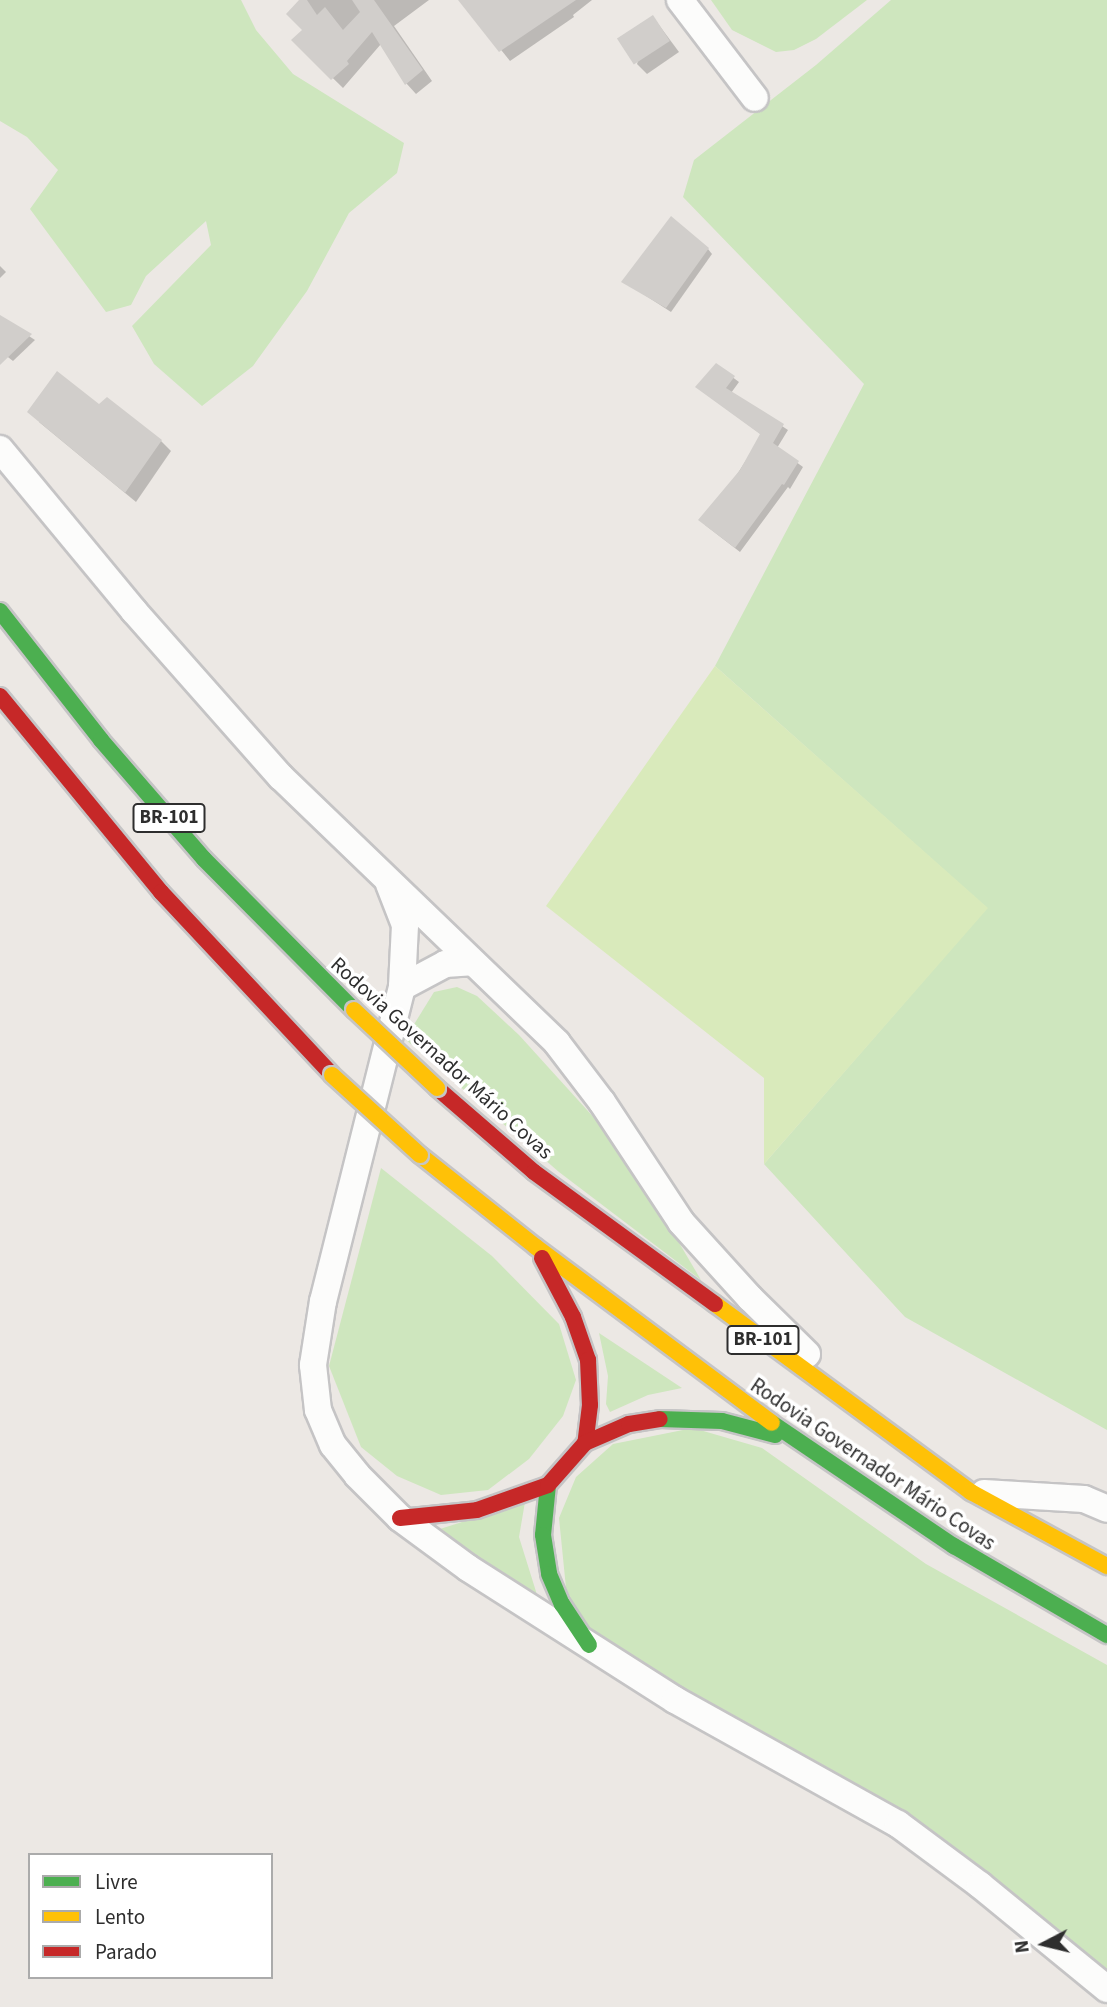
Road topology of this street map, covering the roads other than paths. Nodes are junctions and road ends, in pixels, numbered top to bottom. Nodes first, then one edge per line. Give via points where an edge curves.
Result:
1 (680, 0) edge
2 (755, 98) dead end
3 (0, 449) edge
4 (0, 611) edge
5 (0, 696) edge
6 (389, 884) junction
7 (471, 962) junction
8 (402, 986) junction
9 (536, 1247) junction
10 (874, 1421) junction
11 (794, 1440) junction
12 (584, 1443) junction
13 (548, 1485) junction
14 (971, 1492) junction
15 (1107, 1509) edge
16 (400, 1518) junction
17 (1107, 1566) edge
18 (1107, 1635) edge
19 (589, 1645) junction
20 (1107, 1989) edge

1 - 2 street
3 - 6 street via 134,611 281,777
4 - 10 highway, Rodovia Governador Mário Covas / BR-101, bridge via 204,859 437,1088 544,1180
5 - 9 highway, Rodovia Governador Mário Covas / BR-101, bridge via 161,891 332,1075 420,1155
6 - 7 street
6 - 8 street via 405,925
7 - 8 street via 445,964
7 - 10 street via 557,1043 681,1222
8 - 16 street via 323,1301 313,1365 318,1410 333,1445
9 - 11 highway, Rodovia Governador Mário Covas / BR-101
9 - 12 highway via 573,1317 588,1360 590,1405
10 - 14 highway, Rodovia Governador Mário Covas / BR-101
11 - 12 highway via 722,1421 672,1418 629,1424
11 - 18 highway, Rodovia Governador Mário Covas / BR-101 via 954,1546
12 - 13 highway
13 - 16 highway via 477,1510
13 - 19 highway via 543,1535 549,1574
14 - 15 street via 1084,1499
14 - 17 highway, Rodovia Governador Mário Covas / BR-101
16 - 19 street via 468,1568
19 - 20 street via 696,1712 898,1824

